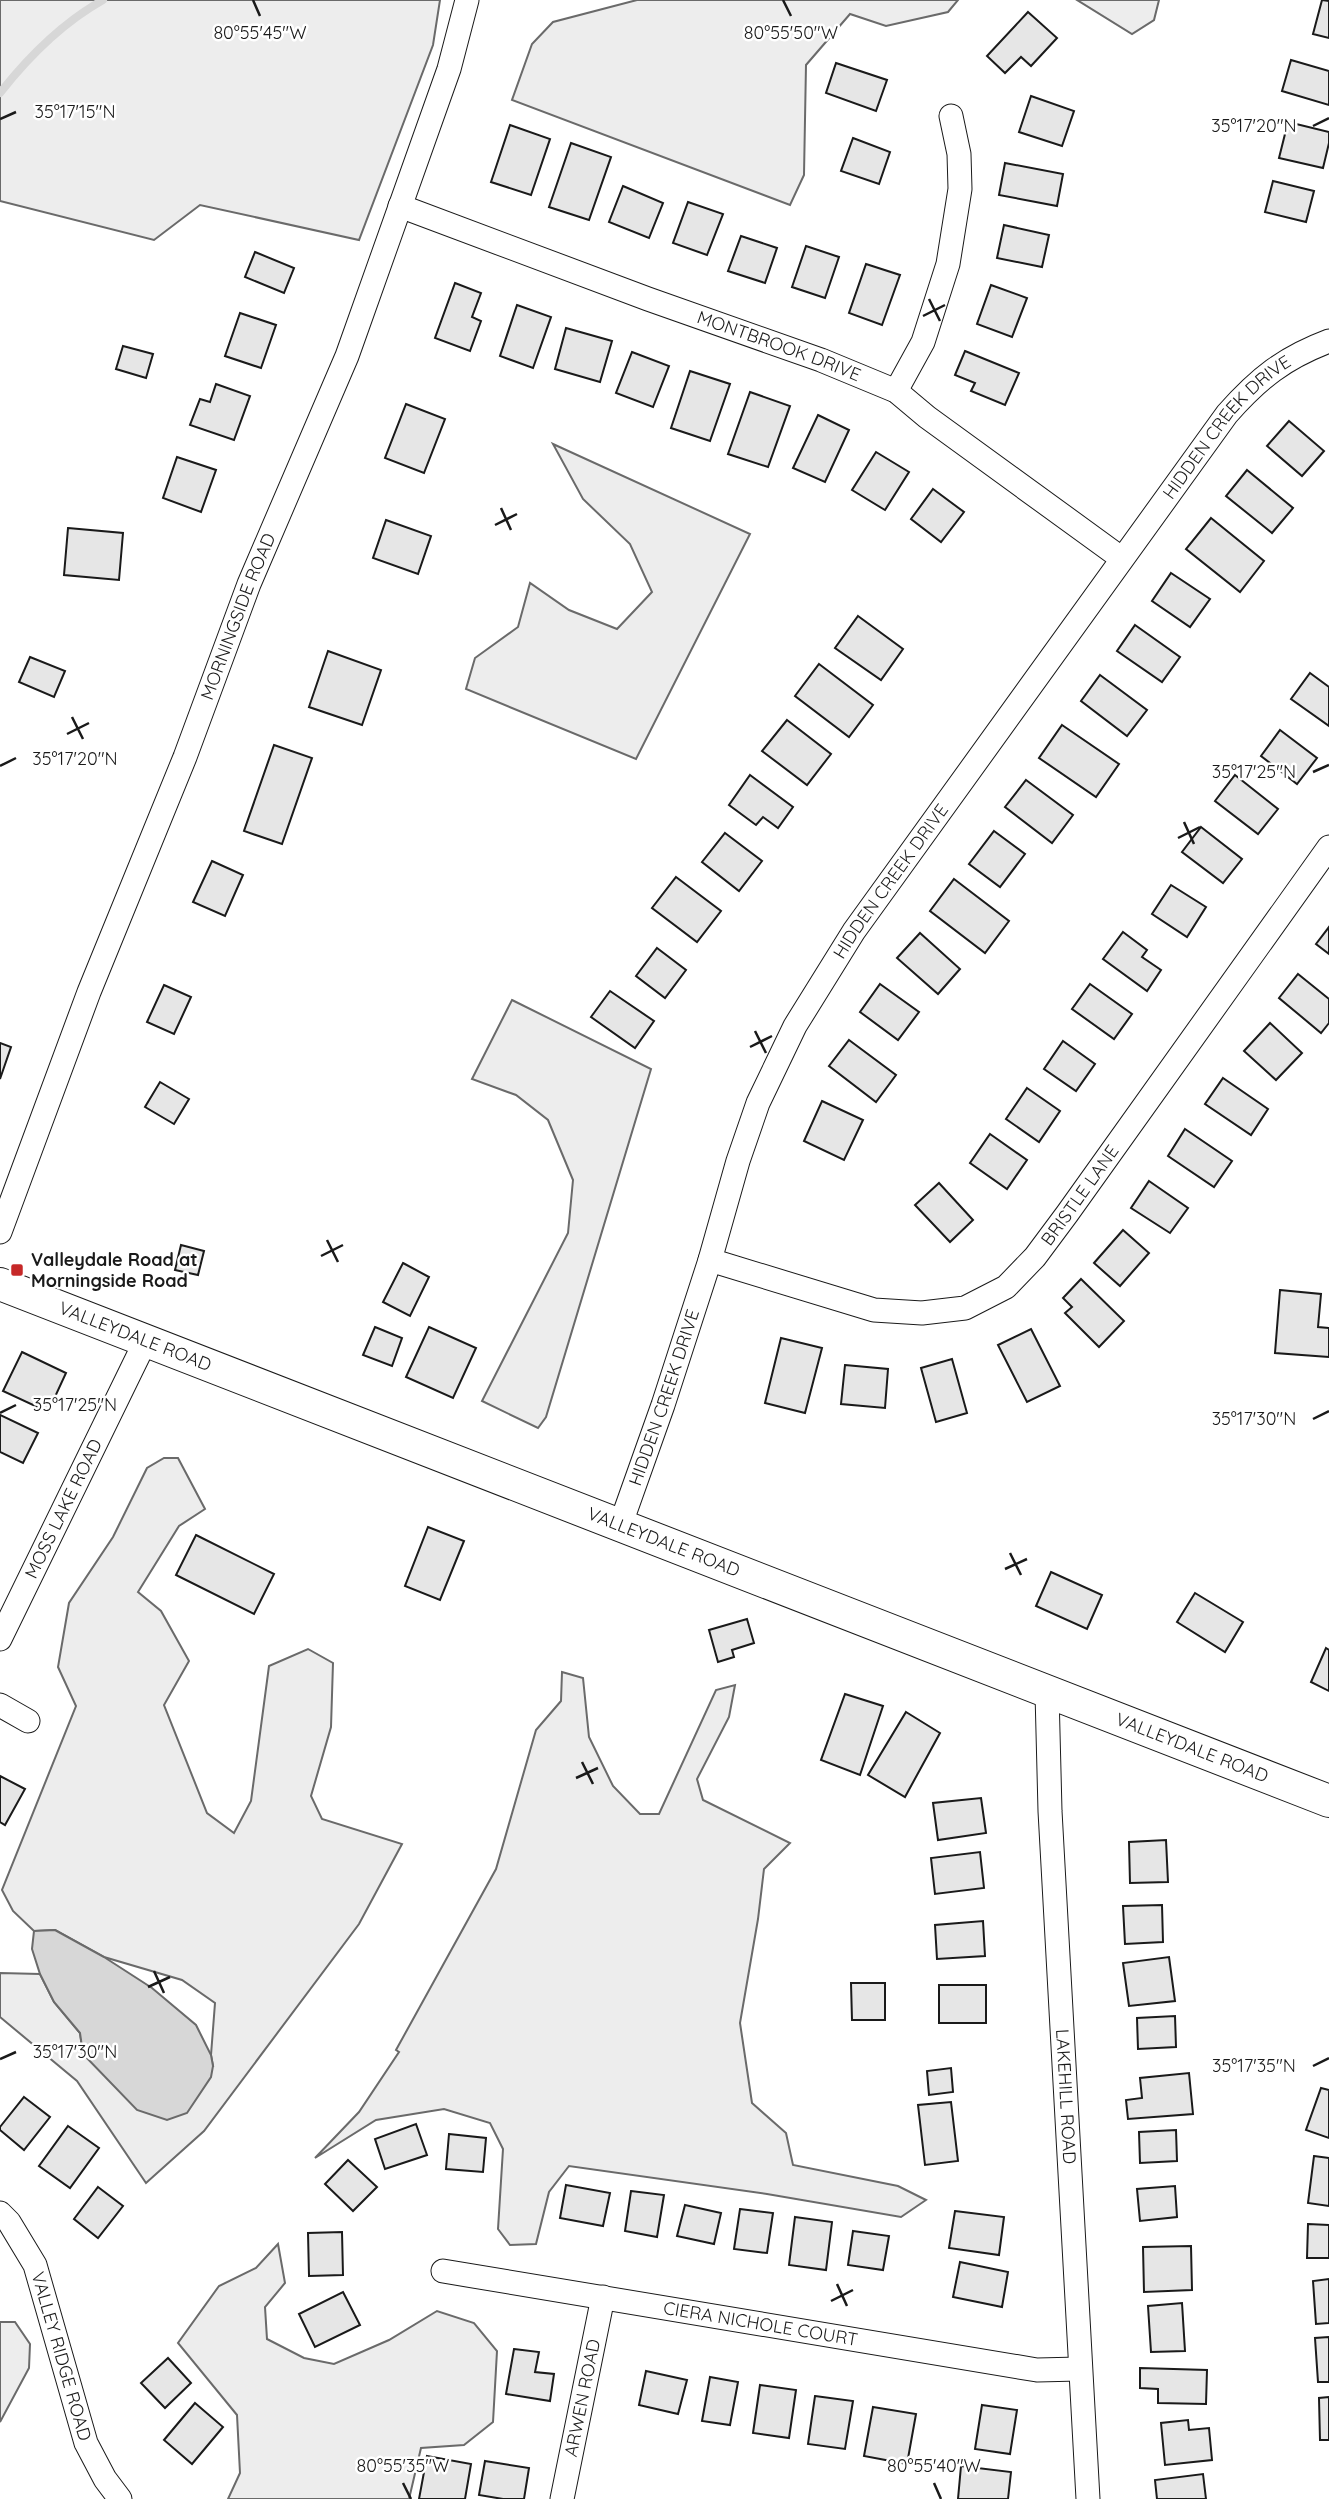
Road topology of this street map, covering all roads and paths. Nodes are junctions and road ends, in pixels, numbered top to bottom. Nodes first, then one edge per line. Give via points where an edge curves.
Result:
1 (467, 0) edge
2 (951, 116) dead end
3 (400, 206) junction
4 (1329, 341) edge
5 (896, 391) junction
6 (1121, 558) junction
7 (1329, 847) edge
8 (0, 1232) edge
9 (710, 1260) junction
10 (0, 1284) edge
11 (146, 1340) junction
12 (620, 1526) junction
13 (0, 1639) edge
14 (1047, 1693) junction
15 (0, 1705) edge
16 (28, 1721) dead end
17 (1329, 1801) edge
18 (0, 2213) edge
19 (443, 2271) dead end
20 (603, 2297) junction
21 (1080, 2369) junction
22 (120, 2499) edge
23 (562, 2499) edge
24 (1088, 2499) edge

1 - 3 street, MORNINGSIDE ROAD via 449,69
2 - 5 street via 960,189 948,264 923,342
3 - 5 street, MONTBROOK DRIVE
3 - 8 street, MORNINGSIDE ROAD via 346,356 249,584 185,757 89,992
4 - 6 street, HIDDEN CREEK DRIVE via 1282,362 1252,385
5 - 6 street, MONTBROOK DRIVE
6 - 9 street, HIDDEN CREEK DRIVE via 854,931 795,1026 758,1103
7 - 9 street, BRISTLE LANE via 1068,1214 1006,1287 965,1308 922,1313 874,1310
9 - 12 street, HIDDEN CREEK DRIVE
10 - 11 street, VALLEYDALE ROAD
11 - 12 street, VALLEYDALE ROAD
11 - 13 street, MOSS LAKE ROAD
12 - 14 street, VALLEYDALE ROAD
14 - 17 street, VALLEYDALE ROAD
14 - 21 street, LAKEHILL ROAD
15 - 16 street
18 - 22 street, VALLEY RIDGE ROAD via 35,2265 86,2443
19 - 20 street, CIERA NICHOLE COURT
20 - 21 street, CIERA NICHOLE COURT via 1037,2370
20 - 23 street, ARWEN ROAD
21 - 24 street, LAKEHILL ROAD

